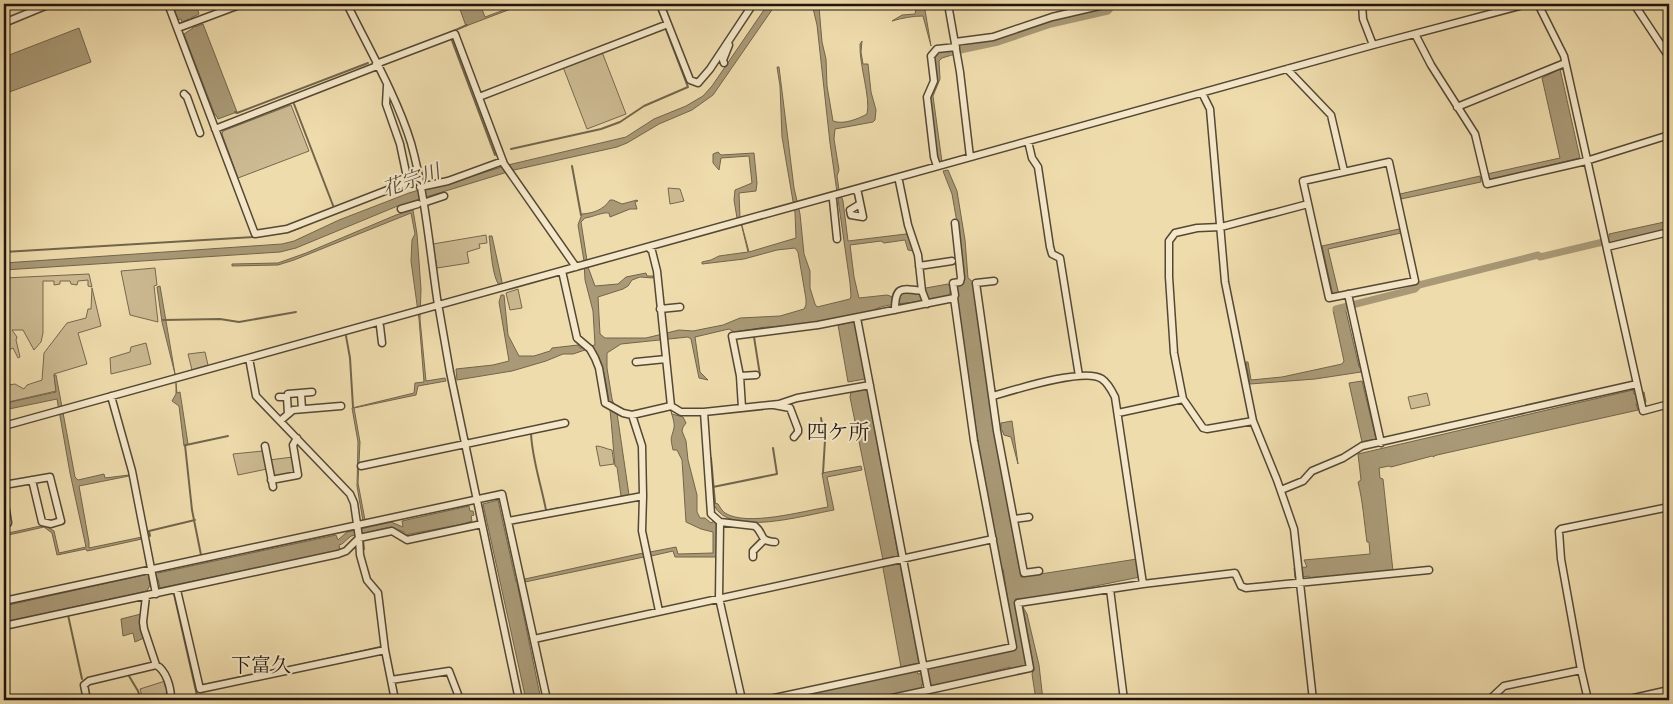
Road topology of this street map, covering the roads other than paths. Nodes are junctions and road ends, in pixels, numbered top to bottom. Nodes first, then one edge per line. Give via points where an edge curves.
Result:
1 (50, 4) edge
2 (168, 4) edge
3 (242, 4) edge
4 (347, 4) edge
5 (660, 4) edge
6 (754, 4) edge
7 (759, 4) edge
8 (948, 4) edge
9 (1108, 4) edge
10 (1362, 4) edge
11 (1527, 4) edge
12 (1538, 4) edge
13 (1634, 4) edge
14 (747, 13) junction
15 (4, 23) edge
16 (668, 24) junction
17 (178, 28) junction
18 (1415, 34) junction
19 (727, 42) junction
20 (955, 45) junction
21 (1373, 45) junction
22 (1669, 57) edge
23 (724, 63) dead end
24 (1566, 63) junction
25 (377, 65) junction
26 (1287, 69) junction
27 (387, 86) junction
28 (1202, 93) junction
29 (184, 94) dead end
30 (479, 97) junction
31 (1457, 107) junction
32 (215, 129) junction
33 (200, 133) dead end
34 (1669, 135) edge
35 (1028, 141) junction
36 (970, 157) junction
37 (1586, 161) junction
38 (503, 162) junction
39 (937, 166) junction
40 (1344, 171) junction
41 (899, 181) dead end
42 (420, 187) junction
43 (856, 190) junction
44 (444, 196) dead end
45 (833, 200) dead end
46 (421, 203) junction
47 (860, 204) dead end
48 (1308, 204) junction
49 (400, 209) dead end
50 (956, 223) dead end
51 (1220, 228) junction
52 (1669, 232) edge
53 (837, 239) dead end
54 (648, 247) junction
55 (1606, 247) junction
56 (952, 261) dead end
57 (920, 266) junction
58 (576, 267) junction
59 (562, 271) junction
60 (994, 281) dead end
61 (922, 291) junction
62 (1348, 294) junction
63 (954, 298) junction
64 (927, 304) junction
65 (439, 307) junction
66 (680, 307) dead end
67 (660, 309) junction
68 (895, 310) junction
69 (857, 318) junction
70 (380, 326) dead end
71 (382, 343) dead end
72 (249, 358) junction
73 (666, 359) junction
74 (636, 362) dead end
75 (756, 375) dead end
76 (740, 376) junction
77 (1080, 376) junction
78 (1638, 384) junction
79 (870, 385) junction
80 (312, 392) dead end
81 (288, 394) dead end
82 (301, 394) junction
83 (111, 396) junction
84 (993, 396) junction
85 (279, 397) dead end
86 (1183, 399) junction
87 (1669, 404) edge
88 (771, 405) junction
89 (341, 406) dead end
90 (671, 406) junction
91 (742, 408) junction
92 (302, 409) junction
93 (704, 412) junction
94 (1118, 412) junction
95 (288, 414) junction
96 (632, 415) junction
97 (280, 421) junction
98 (1252, 421) junction
99 (565, 423) dead end
100 (4, 426) edge
101 (794, 437) dead end
102 (296, 438) junction
103 (1381, 443) junction
104 (465, 444) junction
105 (265, 446) dead end
106 (361, 466) dead end
107 (32, 480) junction
108 (4, 485) edge
109 (1281, 490) junction
110 (643, 496) junction
111 (4, 497) edge
112 (477, 500) junction
113 (1669, 508) edge
114 (1029, 517) dead end
115 (1014, 519) junction
116 (508, 521) junction
117 (720, 522) junction
118 (8, 524) dead end
119 (482, 524) junction
120 (357, 525) junction
121 (360, 538) junction
122 (993, 539) junction
123 (764, 540) junction
124 (775, 542) dead end
125 (752, 557) dead end
126 (903, 559) junction
127 (151, 570) junction
128 (1429, 570) dead end
129 (1039, 571) dead end
130 (1143, 582) junction
131 (1301, 582) junction
132 (1110, 589) junction
133 (177, 590) junction
134 (156, 594) junction
135 (146, 596) junction
136 (720, 598) junction
137 (4, 601) edge
138 (659, 611) junction
139 (4, 626) edge
140 (534, 639) junction
141 (385, 650) junction
142 (156, 664) junction
143 (924, 668) junction
144 (1581, 670) junction
145 (391, 680) junction
146 (928, 688) junction
147 (1669, 690) edge
148 (1647, 697) edge
149 (171, 699) dead end
150 (87, 700) edge
151 (394, 700) edge
152 (428, 700) edge
153 (435, 700) edge
154 (449, 700) edge
155 (519, 700) edge
156 (547, 700) edge
157 (742, 700) edge
158 (765, 700) edge
159 (883, 700) edge
160 (1124, 700) edge
161 (1313, 700) edge
162 (1490, 700) edge
163 (1588, 700) edge
164 (1625, 700) edge

1 - 15 street
2 - 17 street
3 - 17 street
4 - 25 street
5 - 16 street
6 - 14 street
7 - 14 street
8 - 20 street
9 - 20 street
10 - 21 street via 1363,19
11 - 18 street
12 - 24 street
13 - 22 street
14 - 19 street
16 - 19 street via 693,82 698,82 710,68
16 - 30 street
17 - 32 street
18 - 21 street
18 - 31 street
19 - 23 street
20 - 36 street
20 - 39 street via 937,49 931,56 934,81 927,97
21 - 26 street
24 - 31 street
24 - 37 street
25 - 27 street
25 - 30 street via 455,34
25 - 32 street
26 - 28 street
26 - 40 street via 1331,115
27 - 32 street via 386,104 400,144 408,182 287,229 255,234
27 - 42 street via 410,142
28 - 35 street
28 - 51 street via 1210,108
29 - 33 street
30 - 38 street
31 - 37 street via 1475,134 1487,184
34 - 37 street
35 - 36 street
35 - 77 street via 1038,167 1050,247 1052,254 1060,258
36 - 39 street
37 - 55 street
38 - 42 street
38 - 58 street
39 - 43 street
40 - 48 street via 1303,181
40 - 62 street via 1389,162 1415,281
41 - 57 street
42 - 46 street
43 - 47 street
43 - 54 street
44 - 46 street
45 - 53 street
46 - 49 street
46 - 65 street
48 - 51 street
48 - 62 street via 1329,298
50 - 63 street via 961,278 960,282 953,283
51 - 86 street via 1197,228 1175,233 1169,241 1172,327
51 - 98 street via 1225,282
52 - 55 street
54 - 58 street
54 - 67 street via 657,271
55 - 78 street
56 - 57 street
57 - 61 street
58 - 59 street
59 - 65 street
59 - 96 street via 577,338 595,358 605,403
60 - 84 street via 976,283
61 - 64 street
61 - 68 street via 907,289 896,293
62 - 103 street
63 - 64 street
63 - 122 street via 974,441
64 - 68 street
65 - 72 street
65 - 104 street
66 - 67 street
67 - 73 street
68 - 69 street
69 - 76 street via 732,336
69 - 79 street
70 - 71 street
72 - 83 street
72 - 97 street via 256,396
73 - 74 street
73 - 90 street
75 - 76 street
76 - 91 street
77 - 84 street
77 - 94 street via 1101,378 1115,397
78 - 87 street via 1644,411
78 - 103 street
79 - 88 street
79 - 126 street
80 - 82 street
81 - 82 street
82 - 92 street
83 - 100 street
83 - 127 street via 132,471
84 - 115 street
85 - 95 street via 287,397
86 - 94 street
86 - 98 street via 1203,428
88 - 91 street
88 - 101 street via 790,408 798,429
89 - 92 street
90 - 93 street via 681,412
90 - 96 street
91 - 93 street
92 - 95 street
93 - 117 street via 711,514
94 - 130 street
95 - 97 street
96 - 110 street via 642,446
97 - 102 street
98 - 109 street
99 - 104 street
102 - 105 street via 292,445 298,475 272,484
102 - 120 street via 350,494
103 - 109 street via 1362,446 1312,471 1303,481
104 - 106 street
104 - 112 street
107 - 107 street via 50,477 61,521 42,522
107 - 108 street
109 - 131 street via 1294,529
110 - 116 street
110 - 138 street via 642,531
111 - 118 street
112 - 116 street via 502,494
112 - 119 street
112 - 120 street
113 - 144 street via 1559,531
114 - 115 street
115 - 129 street via 1024,573
116 - 140 street
117 - 123 street via 755,526
117 - 136 street
119 - 121 street via 406,540 392,532
119 - 155 street
120 - 121 street
120 - 127 street
121 - 133 street via 338,554
121 - 141 street via 360,555 367,580 378,593
122 - 126 street
122 - 143 street via 1013,647
123 - 124 street
123 - 125 street via 753,551
126 - 136 street
126 - 143 street
127 - 134 street
127 - 137 street
128 - 131 street
130 - 131 street via 1235,573 1243,587
130 - 132 street
131 - 161 street
132 - 146 street via 1018,603 1030,668
132 - 160 street
133 - 134 street
133 - 141 street via 200,690
134 - 135 street
135 - 139 street
135 - 142 street via 143,622
136 - 138 street
136 - 157 street
138 - 140 street
140 - 156 street
141 - 145 street
142 - 149 street via 164,673
142 - 150 street via 89,681 84,685
143 - 146 street
143 - 158 street
144 - 162 street via 1504,686
144 - 163 street
145 - 151 street
145 - 154 street via 450,671 459,697
146 - 159 street
147 - 148 street
148 - 164 street
152 - 153 street

